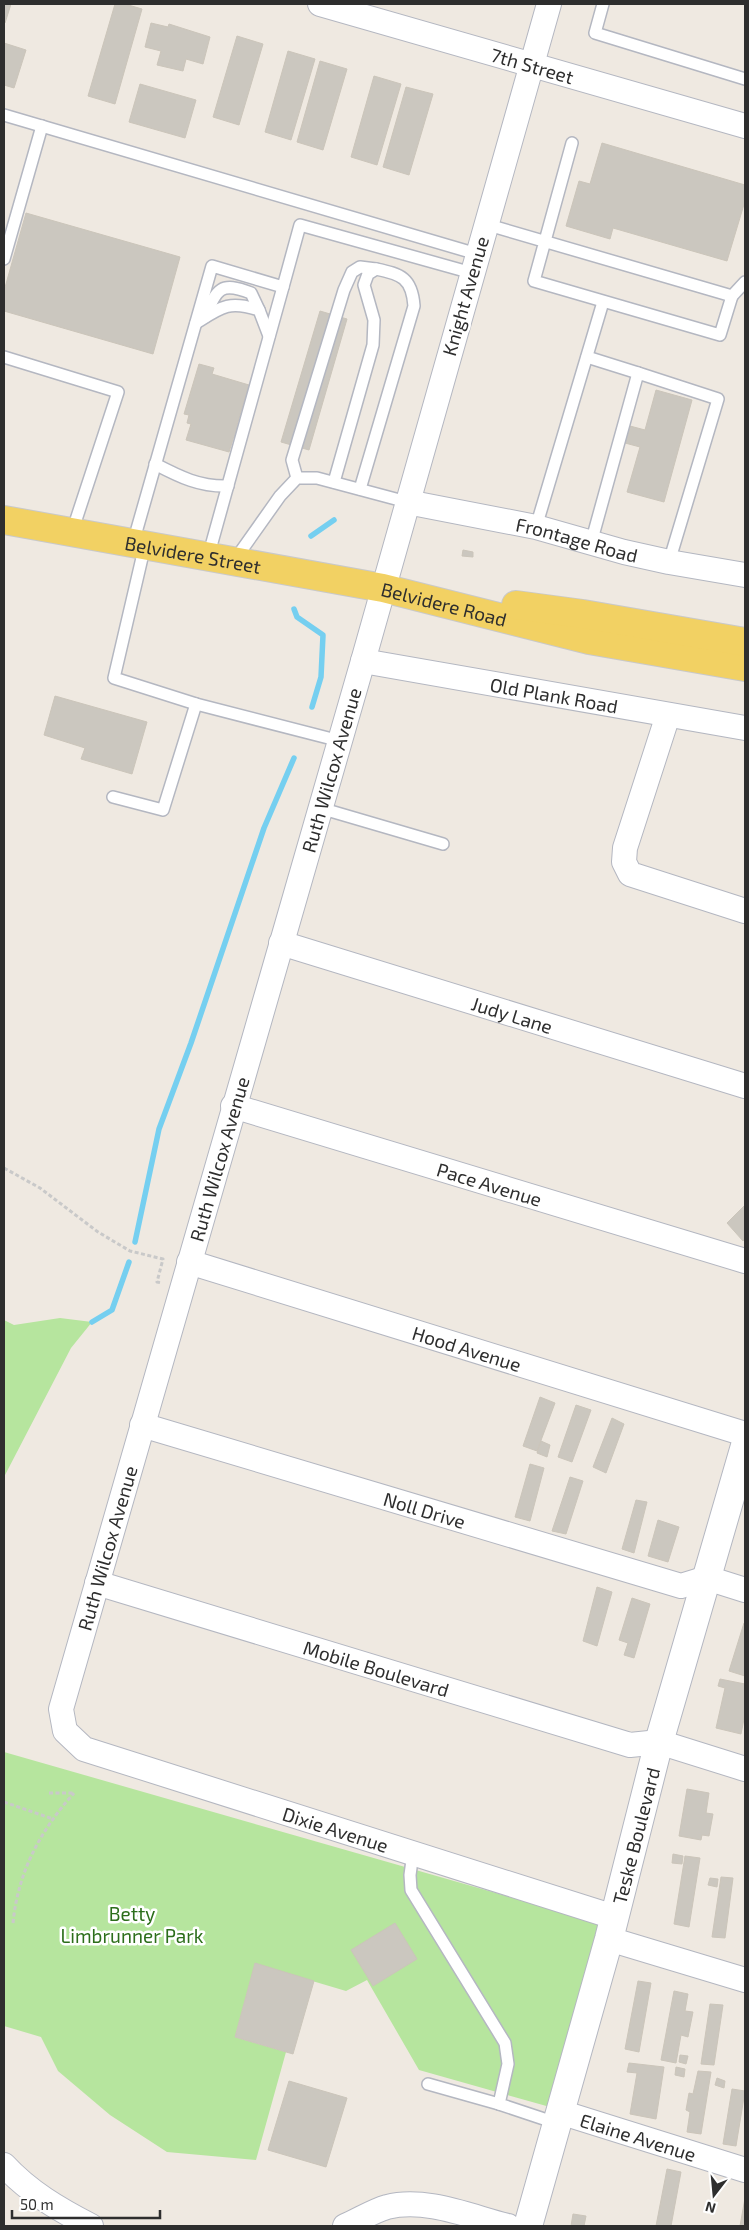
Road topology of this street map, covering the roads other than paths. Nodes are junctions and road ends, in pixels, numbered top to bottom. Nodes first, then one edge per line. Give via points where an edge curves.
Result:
1 (320, 4) edge
2 (549, 4) edge
3 (603, 4) edge
4 (530, 66) junction
5 (745, 79) edge
6 (4, 115) edge
7 (42, 126) junction
8 (745, 126) edge
9 (572, 143) dead end
10 (485, 224) junction
11 (545, 241) junction
12 (4, 259) edge
13 (474, 264) junction
14 (376, 269) junction
15 (745, 282) edge
16 (283, 287) junction
17 (732, 296) junction
18 (603, 302) junction
19 (259, 310) junction
20 (200, 320) junction
21 (269, 336) junction
22 (4, 357) edge
23 (587, 357) junction
24 (638, 373) junction
25 (155, 464) junction
26 (297, 478) junction
27 (334, 482) junction
28 (228, 486) junction
29 (360, 489) junction
30 (407, 502) junction
31 (4, 520) edge
32 (536, 528) junction
33 (72, 532) junction
34 (591, 543) junction
35 (139, 544) junction
36 (221, 559) junction
37 (669, 562) junction
38 (745, 575) edge
39 (383, 588) junction
40 (745, 642) edge
41 (363, 661) junction
42 (745, 667) edge
43 (196, 704) junction
44 (668, 715) junction
45 (745, 728) edge
46 (340, 741) junction
47 (113, 797) dead end
48 (320, 808) junction
49 (443, 844) dead end
50 (745, 911) edge
51 (281, 943) junction
52 (745, 1086) edge
53 (233, 1106) junction
54 (745, 1261) edge
55 (189, 1262) junction
56 (142, 1425) junction
57 (745, 1434) edge
58 (745, 1446) edge
59 (740, 1486) edge
60 (707, 1578) junction
61 (97, 1583) junction
62 (745, 1590) edge
63 (64, 1731) joint
64 (659, 1742) junction
65 (745, 1769) edge
66 (413, 1854) junction
67 (612, 1928) junction
68 (745, 1980) edge
69 (428, 2084) dead end
70 (499, 2104) junction
71 (558, 2118) junction
72 (4, 2165) edge
73 (745, 2170) edge
74 (91, 2226) edge
75 (345, 2226) edge
76 (508, 2226) edge
77 (528, 2226) edge

1 - 4 street, 7th Street
2 - 4 street, Knight Avenue
3 - 5 lane via 595,33
4 - 8 street, 7th Street
4 - 10 street, Knight Avenue
6 - 7 lane
7 - 12 lane
7 - 13 lane
9 - 11 lane
10 - 11 lane
10 - 13 street, Knight Avenue
11 - 17 lane
11 - 18 lane via 534,281
13 - 16 lane via 300,225
13 - 30 street, Knight Avenue
14 - 26 lane via 360,267 352,272 344,290 292,460
14 - 27 lane via 368,274 364,285 374,320 373,345
14 - 29 lane via 392,272 407,280 413,292 414,306
15 - 17 lane
16 - 20 lane via 212,266
16 - 21 lane
17 - 18 lane via 720,335
18 - 23 lane
19 - 20 lane via 227,304
19 - 20 lane via 250,293 231,286 214,296
19 - 21 lane
20 - 25 lane
21 - 28 lane
22 - 33 lane via 118,392
23 - 24 lane
23 - 32 lane
24 - 34 lane
24 - 37 lane via 718,399
25 - 28 lane via 187,481 209,487
25 - 35 lane
26 - 27 lane
26 - 36 lane
27 - 29 lane
28 - 36 lane
29 - 30 lane
30 - 32 street, Frontage Road
30 - 39 street, Knight Avenue
31 - 33 main road, Belvidere Street
32 - 34 street, Frontage Road
33 - 35 main road, Belvidere Street
34 - 37 street, Frontage Road
35 - 36 main road, Belvidere Street
35 - 43 lane via 114,678
36 - 39 main road, Belvidere Street
37 - 38 street, Frontage Road
39 - 40 main road, Belvidere Road via 583,614
39 - 41 street, Ruth Wilcox Avenue
39 - 42 main road, Belvidere Road via 589,640
41 - 44 street, Old Plank Road
41 - 46 street, Ruth Wilcox Avenue
43 - 46 lane
43 - 47 lane via 163,810
44 - 45 street, Old Plank Road
44 - 50 street via 625,848 624,862 630,874
46 - 48 street, Ruth Wilcox Avenue
48 - 49 lane
48 - 51 street, Ruth Wilcox Avenue
51 - 52 street, Judy Lane
51 - 53 street, Ruth Wilcox Avenue
53 - 54 street, Pace Avenue
53 - 55 street, Ruth Wilcox Avenue
55 - 56 street, Ruth Wilcox Avenue
55 - 57 street, Hood Avenue
56 - 60 street, Noll Drive via 681,1586
56 - 61 street, Ruth Wilcox Avenue
58 - 59 street, Teske Boulevard
59 - 60 street, Teske Boulevard
60 - 62 street
60 - 64 street, Teske Boulevard
61 - 63 street, Ruth Wilcox Avenue via 61,1709
61 - 64 street, Mobile Boulevard via 630,1745
63 - 66 street, Dixie Avenue via 84,1749 118,1762
64 - 65 street
64 - 67 street, Teske Boulevard
66 - 67 street, Dixie Avenue
66 - 70 lane via 411,1890 505,2043 508,2064
67 - 68 street, Dixie Avenue
67 - 71 street, Teske Boulevard
69 - 70 lane
70 - 71 lane
71 - 73 street, Elaine Avenue
71 - 77 street, Teske Boulevard
72 - 74 street via 55,2208
75 - 76 street via 387,2207 412,2204

